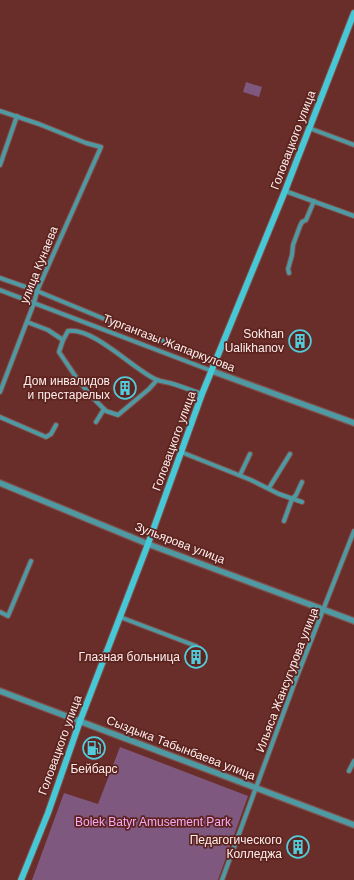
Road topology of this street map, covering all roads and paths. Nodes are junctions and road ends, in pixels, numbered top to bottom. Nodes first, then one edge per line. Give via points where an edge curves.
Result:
1 (354, 12) edge
2 (0, 111) edge
3 (17, 116) junction
4 (309, 128) junction
5 (354, 145) edge
6 (0, 164) edge
7 (285, 191) junction
8 (314, 201) junction
9 (354, 216) edge
10 (289, 273) dead end
11 (0, 278) edge
12 (0, 290) edge
13 (37, 291) junction
14 (34, 303) junction
15 (27, 322) junction
16 (63, 340) junction
17 (216, 360) junction
18 (212, 371) junction
19 (157, 380) junction
20 (0, 392) edge
21 (202, 394) junction
22 (104, 409) junction
23 (0, 417) edge
24 (96, 422) dead end
25 (354, 423) edge
26 (56, 425) dead end
27 (181, 452) junction
28 (250, 454) dead end
29 (290, 454) dead end
30 (240, 475) junction
31 (302, 482) dead end
32 (0, 483) edge
33 (269, 488) junction
34 (292, 499) junction
35 (302, 502) dead end
36 (284, 521) dead end
37 (354, 531) edge
38 (148, 544) junction
39 (31, 561) dead end
40 (324, 609) junction
41 (0, 612) edge
42 (120, 618) junction
43 (354, 621) edge
44 (196, 646) dead end
45 (0, 691) edge
46 (80, 721) junction
47 (354, 761) edge
48 (349, 771) dead end
49 (257, 788) junction
50 (354, 826) edge
51 (21, 880) edge
52 (222, 880) edge

1 - 4 main road, Головацкого улица
2 - 3 street
3 - 6 street
3 - 13 street, улица Кунаева via 101,147
4 - 5 street
4 - 7 main road, Головацкого улица
7 - 8 street
7 - 17 main road, Головацкого улица
8 - 9 street
8 - 10 street via 293,245
11 - 13 street, Тургангазы Жапаркулова
12 - 14 street, Тургангазы Жапаркулова
13 - 14 street, улица Кунаева
13 - 17 street, Тургангазы Жапаркулова via 119,325
14 - 15 street, улица Кунаева
14 - 18 street, Тургангазы Жапаркулова
15 - 16 street via 48,330
15 - 20 street, улица Кунаева
16 - 19 street via 68,331 75,330 122,356
16 - 22 street via 59,352 78,380
17 - 18 main road, Головацкого улица
18 - 21 main road, Головацкого улица
18 - 25 street, Тургангазы Жапаркулова
19 - 21 street
19 - 22 street via 118,415
21 - 27 main road, Головацкого улица
22 - 24 street
23 - 26 street via 46,437
27 - 30 street
27 - 38 main road, Головацкого улица
28 - 30 street
29 - 33 street
30 - 33 street
31 - 34 street
32 - 38 street, Зульярова улица
33 - 34 street
34 - 35 street
34 - 36 street
37 - 40 street, Ильяса Жансугурова улица
38 - 40 street, Зульярова улица
38 - 42 main road, Головацкого улица
39 - 41 street via 8,616
40 - 43 street, Зульярова улица
40 - 49 street, Ильяса Жансугурова улица
42 - 44 street
42 - 46 main road, Головацкого улица
45 - 46 street, Сыздыка Табынбаева улица
46 - 49 street, Сыздыка Табынбаева улица
46 - 51 main road, Головацкого улица via 48,813
47 - 48 street
49 - 50 street, Сыздыка Табынбаева улица
49 - 52 street, Ильяса Жансугурова улица

